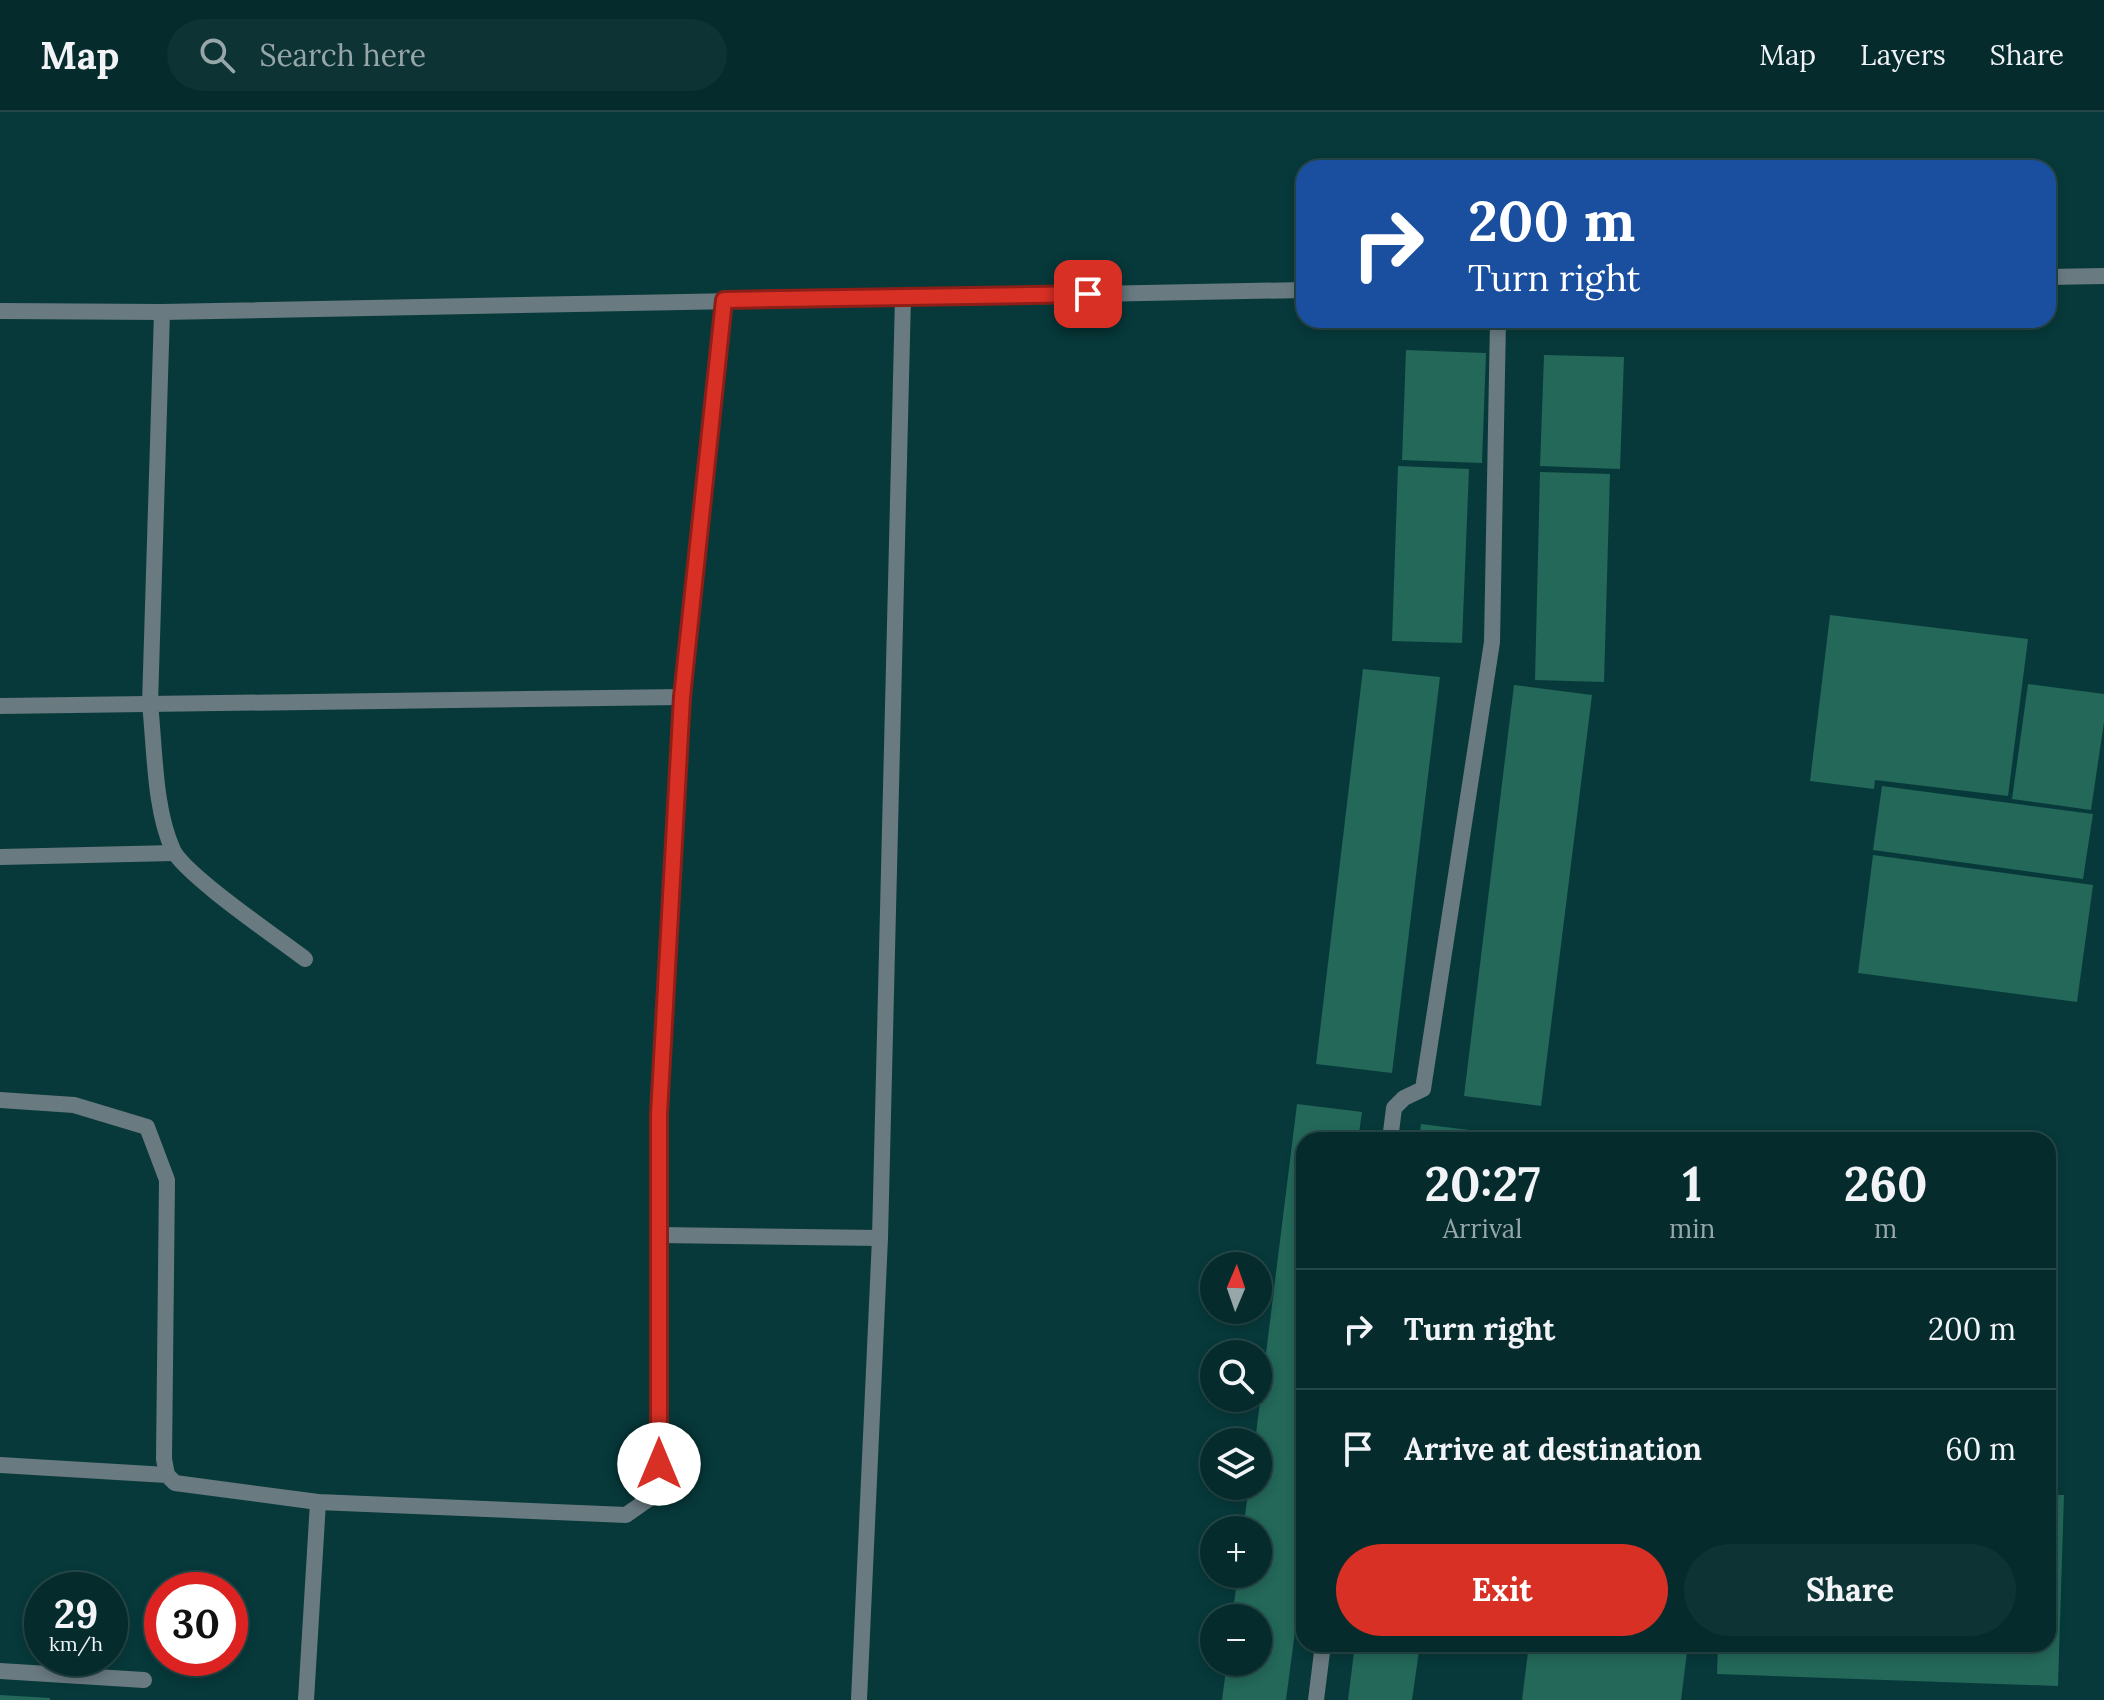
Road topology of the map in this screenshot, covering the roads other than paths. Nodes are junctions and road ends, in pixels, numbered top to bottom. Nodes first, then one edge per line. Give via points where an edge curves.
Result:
1 (2104, 276) edge
2 (2056, 277) edge
3 (1296, 290) edge
4 (903, 297) junction
5 (724, 300) junction
6 (0, 311) edge
7 (162, 312) junction
8 (1498, 328) edge
9 (682, 697) junction
10 (150, 704) junction
11 (0, 706) edge
12 (174, 853) junction
13 (0, 857) edge
14 (305, 959) dead end
15 (0, 1100) edge
16 (1391, 1132) edge
17 (659, 1235) junction
18 (880, 1238) junction
19 (0, 1465) edge
20 (167, 1475) junction
21 (318, 1502) junction
22 (1322, 1652) edge
23 (0, 1671) edge
24 (144, 1680) dead end
25 (306, 1700) edge
26 (859, 1700) edge
27 (1316, 1700) edge

1 - 2 street
3 - 4 street
4 - 5 street
4 - 18 street
5 - 7 street
5 - 9 street
6 - 7 street
7 - 10 street
8 - 16 street via 1492,642 1423,1089 1394,1108
9 - 10 street
9 - 17 street via 659,1114
10 - 11 street
10 - 12 street via 162,819
12 - 13 street
12 - 14 street
15 - 20 street via 74,1105 147,1127 167,1180
17 - 18 street
17 - 21 street via 659,1464 653,1496 626,1515
18 - 26 street
19 - 20 street
20 - 21 street via 175,1483
21 - 25 street
22 - 27 street
23 - 24 street

